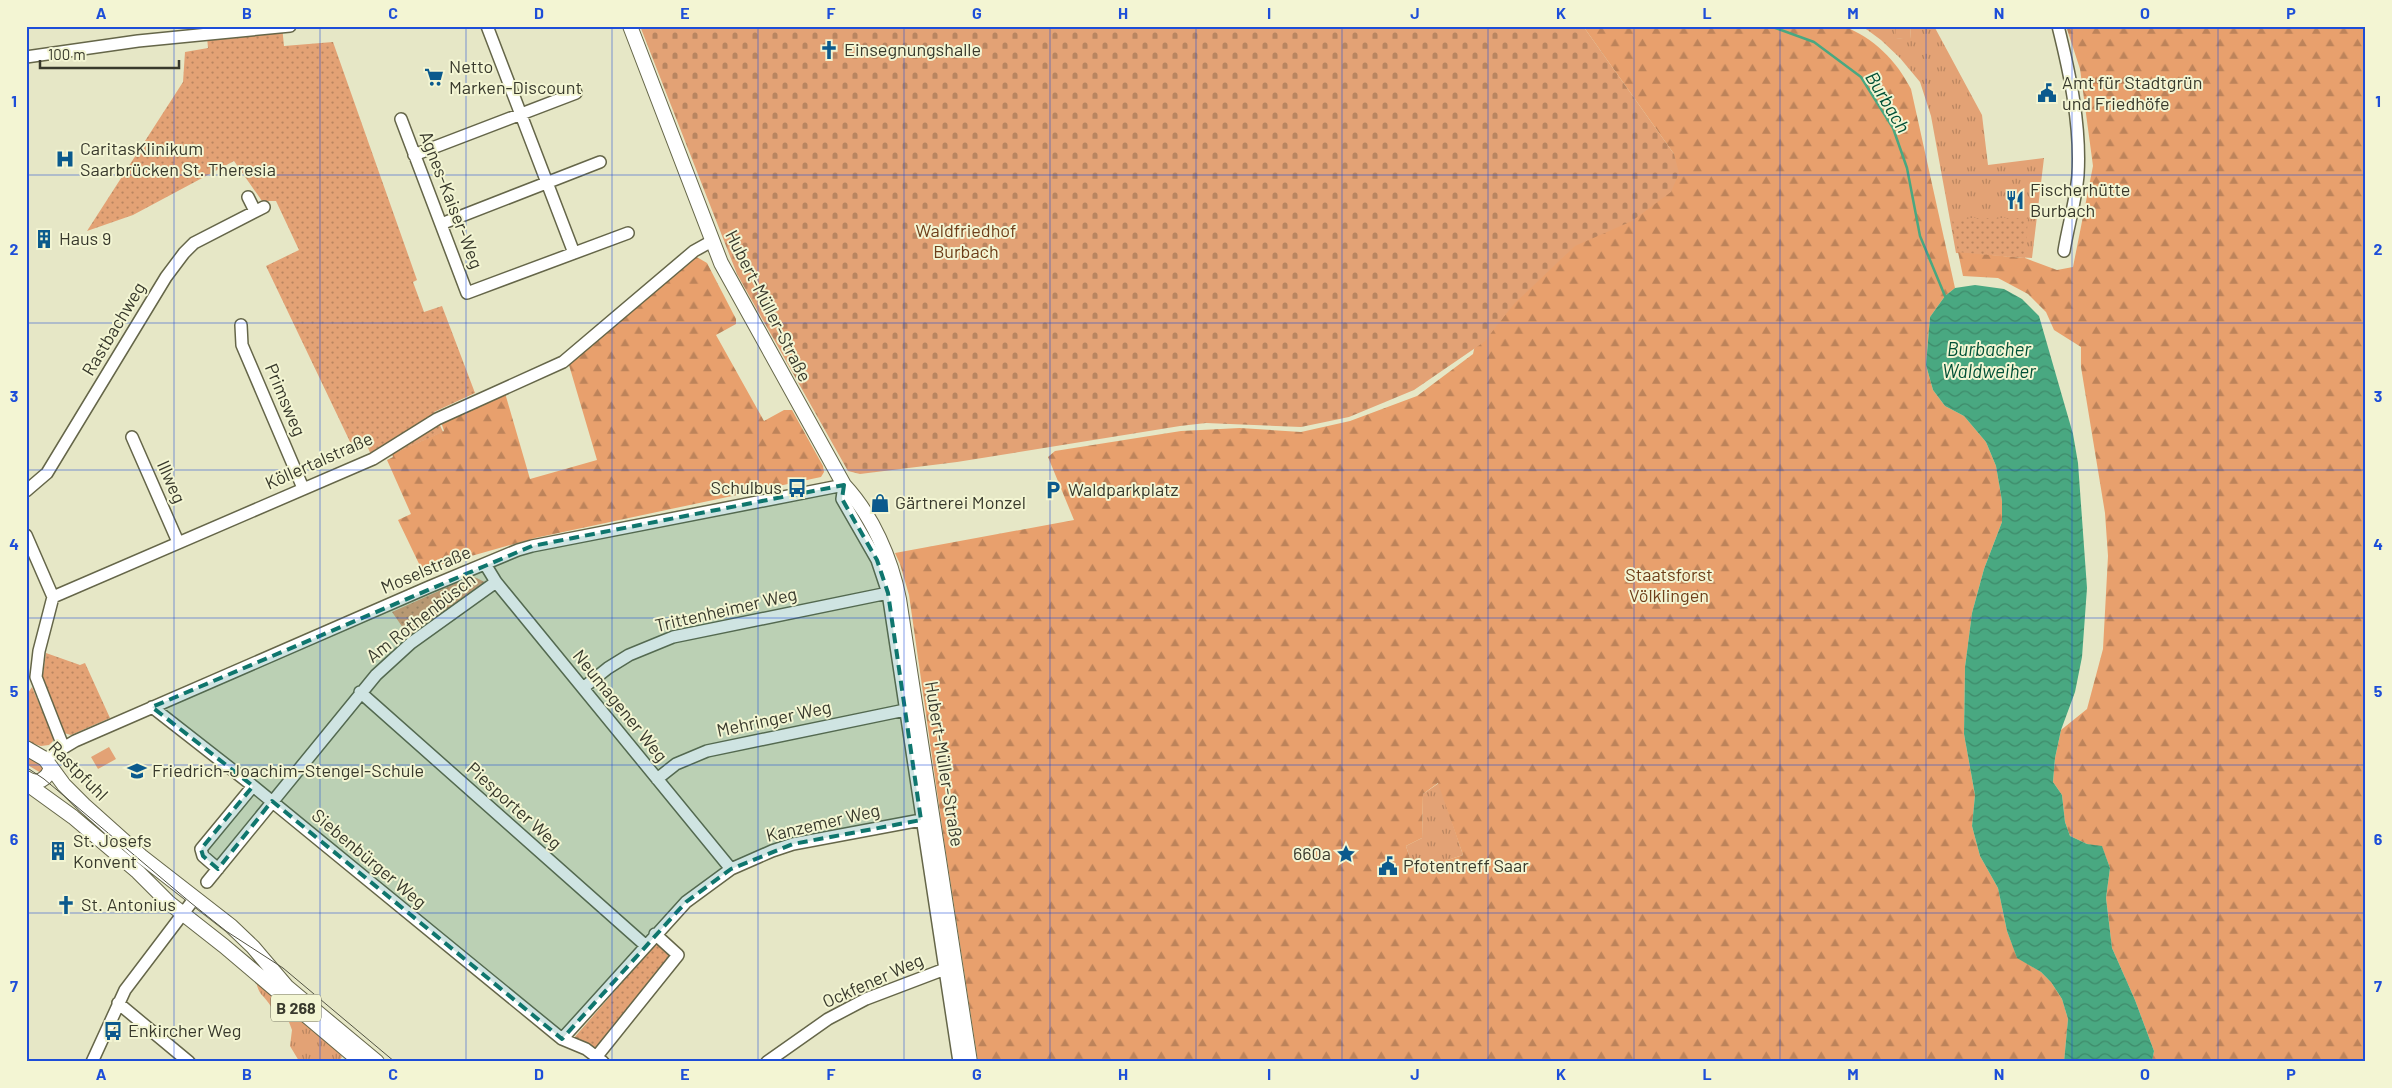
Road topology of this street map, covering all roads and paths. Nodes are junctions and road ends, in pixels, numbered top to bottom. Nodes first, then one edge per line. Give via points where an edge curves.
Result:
1 (487, 26) edge
2 (630, 26) edge
3 (2058, 26) edge
4 (286, 27) edge
5 (26, 57) edge
6 (576, 93) dead end
7 (519, 115) junction
8 (401, 119) dead end
9 (414, 155) junction
10 (600, 162) dead end
11 (546, 183) junction
12 (248, 197) dead end
13 (441, 224) junction
14 (628, 233) dead end
15 (712, 241) junction
16 (2064, 251) dead end
17 (574, 253) junction
18 (241, 325) dead end
19 (132, 437) dead end
20 (844, 484) junction
21 (303, 488) junction
22 (26, 491) edge
23 (26, 535) edge
24 (178, 542) junction
25 (485, 564) junction
26 (496, 582) junction
27 (888, 594) junction
28 (53, 596) junction
29 (583, 688) junction
30 (360, 692) junction
31 (152, 707) junction
32 (905, 710) junction
33 (63, 746) junction
34 (26, 748) edge
35 (48, 763) junction
36 (26, 778) edge
37 (657, 779) junction
38 (26, 784) edge
39 (253, 786) junction
40 (272, 801) junction
41 (921, 820) junction
42 (218, 869) junction
43 (731, 869) junction
44 (207, 882) dead end
45 (194, 898) junction
46 (183, 913) junction
47 (655, 934) junction
48 (645, 946) junction
49 (232, 953) junction
50 (271, 968) junction
51 (946, 969) junction
52 (118, 1003) junction
53 (562, 1039) junction
54 (600, 1059) edge
55 (92, 1062) edge
56 (189, 1062) edge
57 (361, 1062) edge
58 (377, 1062) edge
59 (767, 1062) edge
60 (959, 1062) edge
61 (970, 1062) edge

1 - 7 street
2 - 15 main road, Hubert-Müller-Straße
3 - 16 street via 2079,155 2078,178
4 - 5 street via 207,33
6 - 7 street
7 - 9 street
7 - 11 street
8 - 9 street, Agnes-Kaiser-Weg
9 - 13 street, Agnes-Kaiser-Weg
10 - 11 street
11 - 13 street
11 - 17 street
12 - 22 street, Rastbachweg via 260,209 207,235 184,253 166,277 47,473
13 - 17 street, Agnes-Kaiser-Weg via 467,292
14 - 17 street
15 - 20 main road, Hubert-Müller-Straße via 727,274
15 - 21 street, Köllertalstraße via 694,251 563,362 437,420 373,459
18 - 21 street, Primsweg via 242,345
19 - 24 street, Illweg
20 - 25 street, Moselstraße via 532,546
20 - 27 street, Hubert-Müller-Straße via 843,501 877,560
20 - 61 main road, Hubert-Müller-Straße via 881,543 897,588
21 - 24 street, Köllertalstraße
23 - 28 street
24 - 28 street, Köllertalstraße
25 - 26 street, Neumagener Weg
25 - 31 street, Moselstraße
26 - 29 street, Neumagener Weg
26 - 30 street, Am Rothenbüsch via 395,656
27 - 29 street, Trittenheimer Weg via 673,637 629,655
27 - 32 street, Hubert-Müller-Straße
28 - 33 street via 36,678
29 - 37 street, Neumagener Weg
30 - 40 street, Am Rothenbüsch
30 - 48 street, Piesporter Weg
31 - 33 street, Moselstraße
31 - 39 street, Siebenbürger Weg
32 - 37 street, Mehringer Weg via 706,751 676,764
32 - 41 street, Hubert-Müller-Straße
33 - 35 street, Moselstraße
34 - 35 main road, Rastpfuhl / B 268
35 - 36 main road via 48,775 32,782
35 - 45 main road, Rastpfuhl / B 268 via 84,805
37 - 43 street, Neumagener Weg
38 - 46 main road, Rastpfuhl / B 268 via 73,817
39 - 40 street, Siebenbürger Weg
39 - 42 street via 201,849 203,856
40 - 42 street, Am Rothenbüsch
40 - 53 street, Siebenbürger Weg
41 - 43 street, Kanzemer Weg via 794,844
41 - 51 street, Hubert-Müller-Straße
42 - 44 street, Am Rothenbüsch
43 - 47 street, Kanzemer Weg via 686,902
45 - 46 street
45 - 50 main road, B 268 via 244,937
46 - 49 main road, B 268
46 - 52 street
47 - 48 street, Kanzemer Weg
47 - 54 street via 678,955
48 - 53 street, Kanzemer Weg
49 - 50 main road, B 268 via 246,957 265,971
49 - 57 main road, B 268
50 - 58 main road, B 268 via 290,989
51 - 59 street, Ockfener Weg via 866,999 828,1019
51 - 60 street, Hubert-Müller-Straße
52 - 55 street
52 - 56 street
53 - 54 street, Siebenbürger Weg

